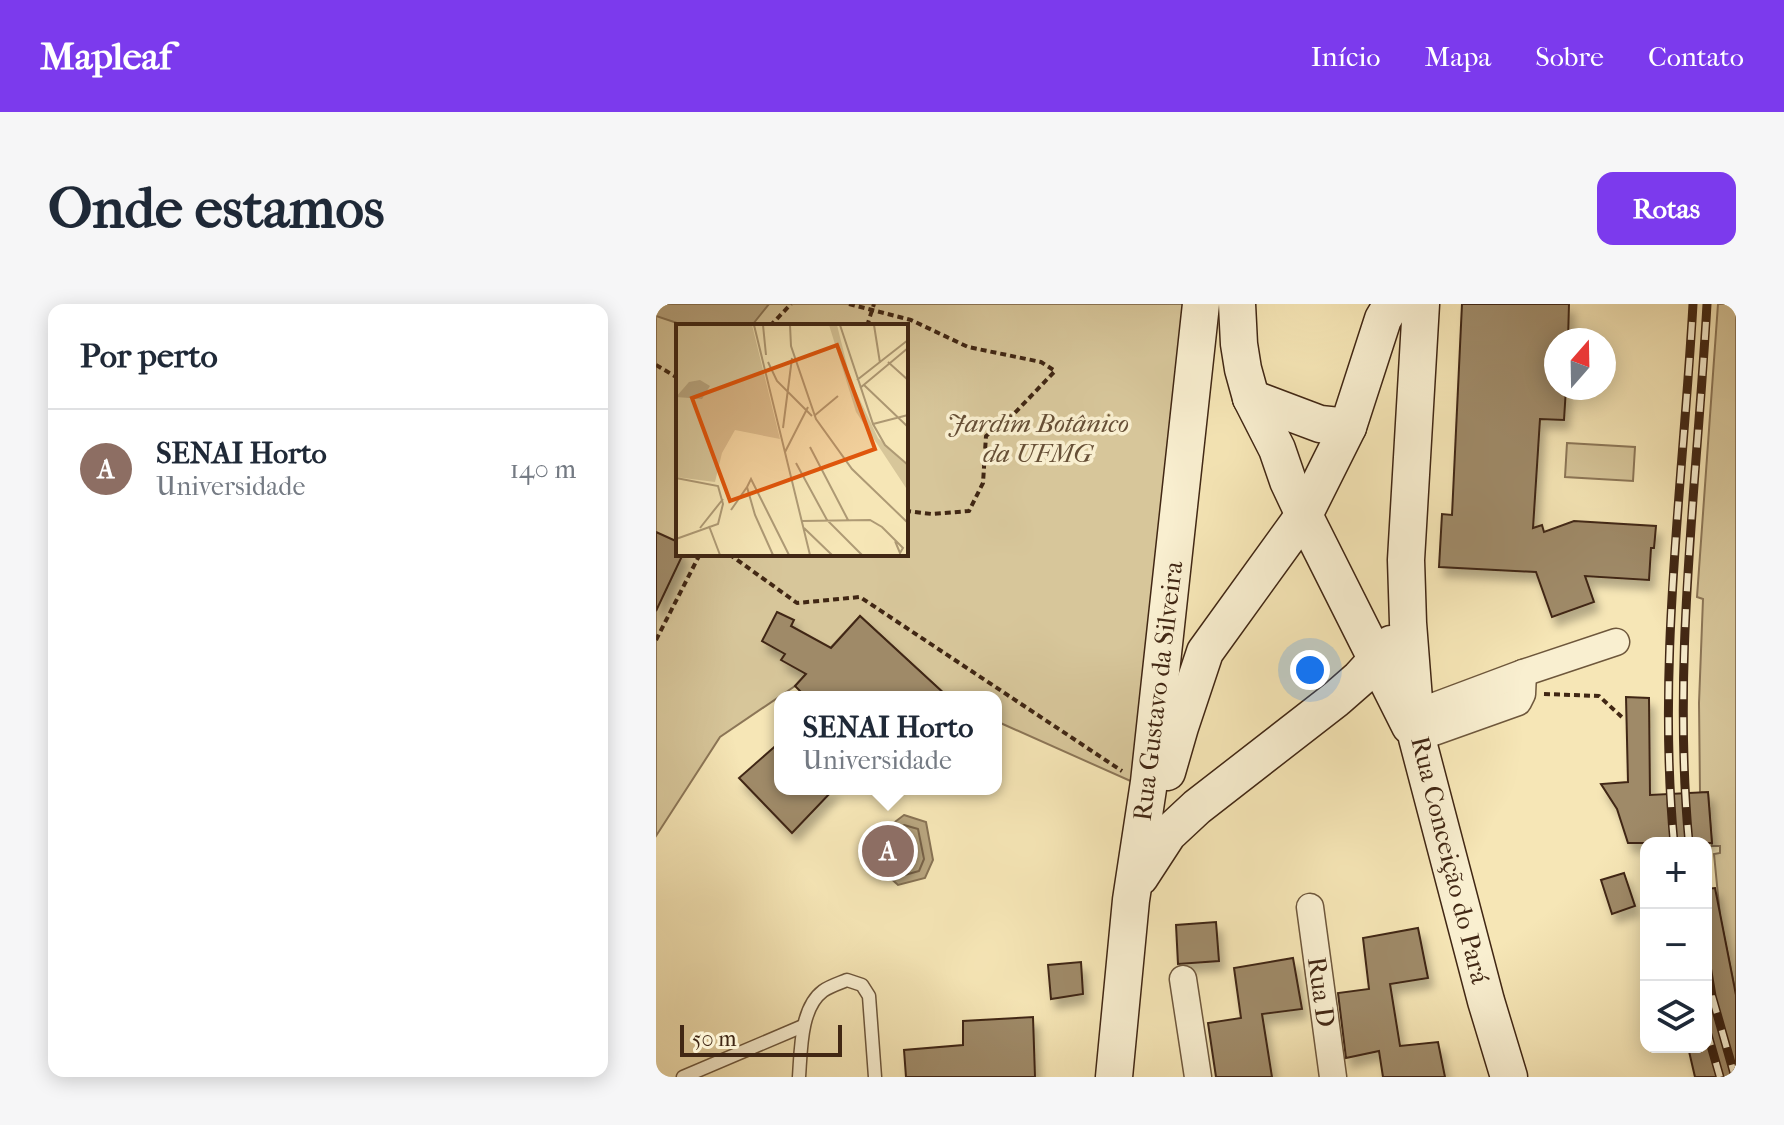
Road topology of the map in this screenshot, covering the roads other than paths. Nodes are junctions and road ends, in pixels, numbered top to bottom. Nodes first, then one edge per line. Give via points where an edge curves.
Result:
1 (1201, 304) edge
2 (1237, 304) edge
3 (1392, 304) edge
4 (1421, 304) edge
5 (1251, 398) junction
6 (1348, 427) junction
7 (1304, 515) junction
8 (1408, 623) junction
9 (1616, 642) dead end
10 (1376, 660) junction
11 (1336, 699) junction
12 (1416, 726) junction
13 (1135, 885) junction
14 (1310, 907) dead end
15 (1183, 979) dead end
16 (803, 1026) junction
17 (683, 1077) edge
18 (799, 1077) edge
19 (875, 1077) edge
20 (1114, 1077) edge
21 (1198, 1077) edge
22 (1333, 1077) edge
23 (1509, 1077) edge

1 - 13 main road, Rua Gustavo da Silveira
2 - 5 main road
3 - 6 main road
4 - 8 main road, Rua Conceição do Pará via 1406,560
5 - 6 main road via 1320,424
5 - 7 main road
6 - 7 main road
7 - 10 main road
7 - 13 main road via 1205,652
8 - 10 main road
8 - 12 main road, Rua Conceição do Pará
9 - 12 street via 1522,683 1518,702
10 - 11 main road
10 - 12 main road
11 - 12 main road via 1370,705
11 - 13 main road via 1197,807 1168,834
12 - 23 main road, Rua Conceição do Pará
13 - 20 main road, Rua Gustavo da Silveira
14 - 22 street, Rua D
15 - 21 street
16 - 17 lane
16 - 18 lane
16 - 19 lane via 822,992 847,980 862,985 869,996

